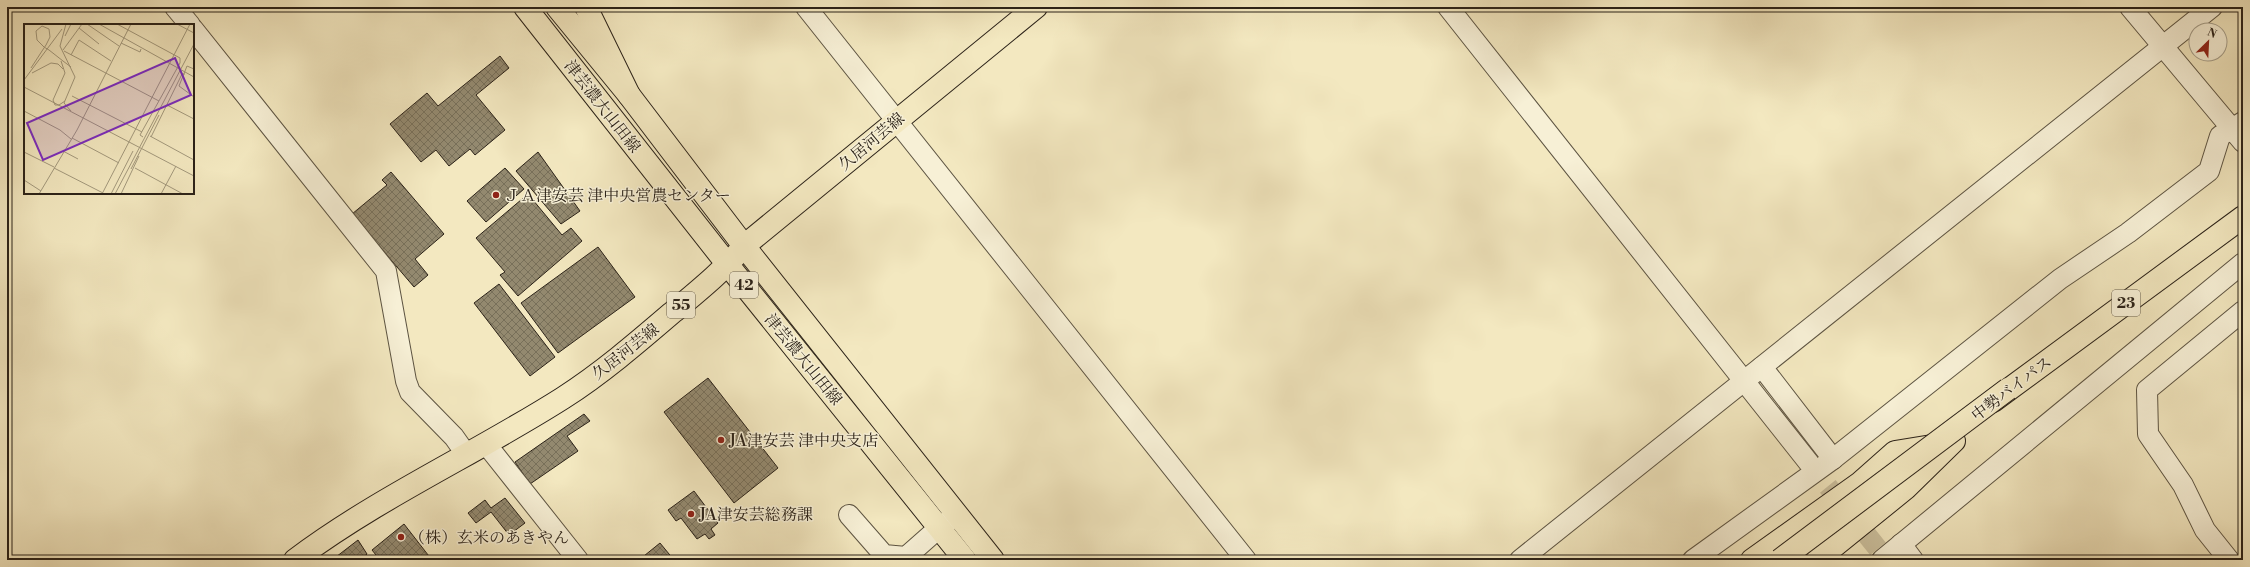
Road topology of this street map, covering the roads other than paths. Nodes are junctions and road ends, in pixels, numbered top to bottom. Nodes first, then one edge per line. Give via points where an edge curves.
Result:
1 (175, 7) edge
2 (525, 7) edge
3 (557, 7) edge
4 (586, 7) edge
5 (806, 7) edge
6 (1036, 7) edge
7 (1448, 7) edge
8 (2130, 7) edge
9 (2212, 7) edge
10 (189, 24) edge
11 (194, 30) edge
12 (2163, 46) junction
13 (629, 96) junction
14 (896, 120) junction
15 (2239, 131) edge
16 (2243, 217) edge
17 (744, 246) junction
18 (2243, 264) edge
19 (728, 265) junction
20 (2243, 311) edge
21 (1762, 367) junction
22 (1740, 384) junction
23 (2008, 389) junction
24 (486, 444) junction
25 (466, 454) junction
26 (1833, 459) junction
27 (1807, 471) junction
28 (848, 515) dead end
29 (948, 521) junction
30 (1901, 544) junction
31 (302, 558) edge
32 (578, 560) edge
33 (965, 560) edge
34 (993, 560) edge
35 (1246, 560) edge
36 (1520, 560) edge
37 (1693, 560) edge
38 (1752, 560) edge
39 (1780, 560) edge
40 (1817, 560) edge
41 (1882, 560) edge
42 (1913, 560) edge
43 (2229, 560) edge

1 - 10 street
2 - 19 main road, 津芸濃大山田線 / 42
3 - 13 main road, 津芸濃大山田線 / 42
4 - 13 main road
5 - 14 street
6 - 14 main road, 久居河芸線 / 55
7 - 22 street
8 - 12 street
9 - 12 street
11 - 25 street via 386,271 410,392 454,437
12 - 15 street
12 - 21 street
13 - 17 main road, 津芸濃大山田線 / 42
14 - 17 main road, 久居河芸線 / 55
14 - 35 street
15 - 26 street via 2220,136 2209,171 2128,233 2060,279
16 - 23 main road, 中勢バイパス / 23
17 - 19 main road, 久居河芸線 / 55
17 - 29 main road, 津芸濃大山田線 / 42
18 - 30 street
19 - 24 main road, 久居河芸線 / 55 via 602,371 565,397
19 - 29 main road, 津芸濃大山田線 / 42
20 - 43 street via 2147,390 2148,434 2183,485 2206,530
21 - 22 street
21 - 26 street
22 - 27 street
22 - 36 street
23 - 38 main road via 1939,445 1895,452 1860,483
23 - 39 main road, 中勢バイパス / 23, bridge
23 - 40 main road via 1906,488
24 - 25 main road, 久居河芸線 / 55
24 - 32 street
25 - 31 main road, 久居河芸線 / 55 via 383,501
26 - 27 street
27 - 37 street
28 - 29 street via 884,555 906,557
29 - 33 main road, 津芸濃大山田線 / 42
29 - 34 main road, 津芸濃大山田線 / 42
30 - 41 street
30 - 42 street

